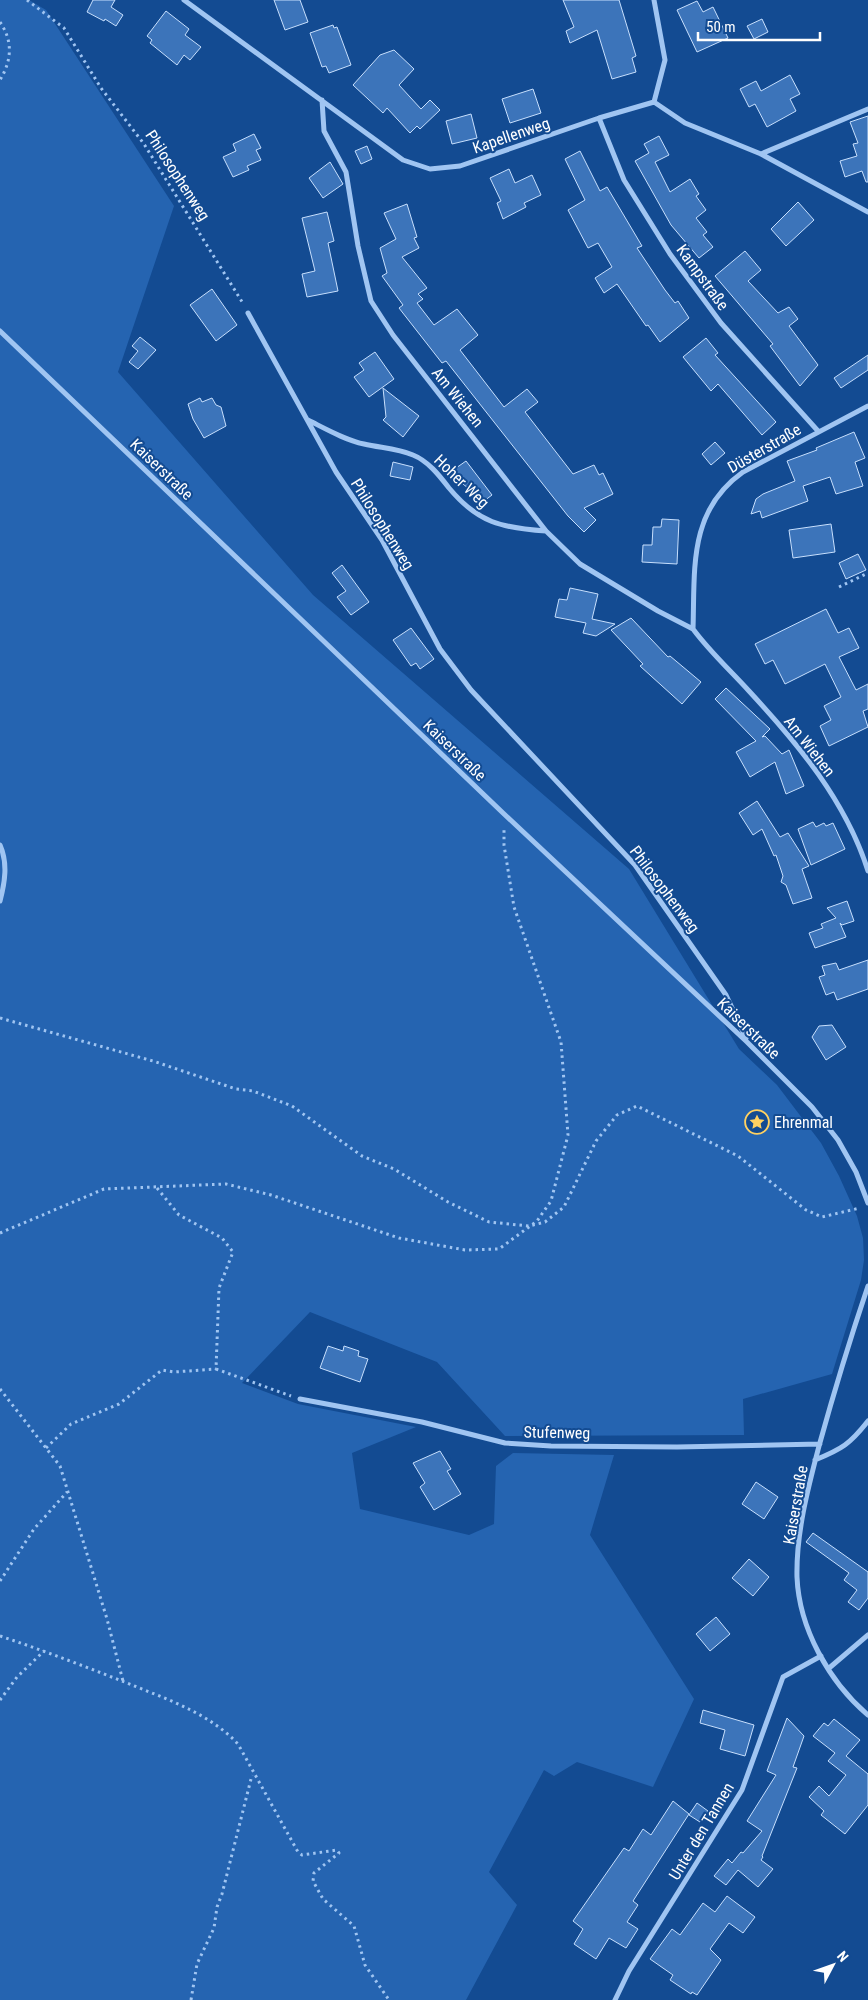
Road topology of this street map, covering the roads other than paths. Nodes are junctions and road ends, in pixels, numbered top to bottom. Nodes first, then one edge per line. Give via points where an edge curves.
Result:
1 (184, 0) edge
2 (654, 0) edge
3 (322, 100) junction
4 (654, 102) junction
5 (868, 109) edge
6 (599, 118) junction
7 (761, 154) junction
8 (868, 212) edge
9 (248, 313) road end
10 (0, 331) edge
11 (868, 406) edge
12 (308, 420) junction
13 (818, 431) junction
14 (546, 531) junction
15 (693, 629) junction
16 (0, 845) edge
17 (868, 870) edge
18 (0, 901) edge
19 (747, 1042) junction
20 (868, 1204) edge
21 (868, 1286) edge
22 (300, 1399) road end
23 (868, 1421) edge
24 (820, 1444) junction
25 (815, 1460) junction
26 (868, 1635) edge
27 (821, 1656) junction
28 (828, 1669) junction
29 (868, 1715) edge
30 (615, 2000) edge

1 - 3 street, Kapellenweg
2 - 4 street via 666,60
3 - 6 street, Kapellenweg via 403,160 430,169 460,166
3 - 14 street, Am Wiehen via 324,131 346,172 371,301 393,335
4 - 6 street, Kapellenweg
4 - 7 street via 685,123
5 - 7 street
6 - 13 street, Kampstraße via 624,180 670,254 721,323
7 - 8 street
9 - 12 street, Philosophenweg
10 - 19 street, Kaiserstraße
11 - 13 street, Düsterstraße
12 - 14 street, Hoher Weg via 364,444 414,455 433,468 459,500 480,518 520,529
12 - 19 street, Philosophenweg via 336,472 382,540 440,649 471,690 635,865 726,995
13 - 15 street, Düsterstraße via 743,472 726,484 711,503 699,531
14 - 15 street, Am Wiehen via 580,564
15 - 17 street, Am Wiehen via 817,770 859,841
16 - 18 street via 5,866
19 - 20 street, Kaiserstraße via 812,1107 838,1140 856,1172
21 - 24 street, Kaiserstraße
22 - 24 street, Stufenweg via 422,1422 505,1443 677,1447
23 - 25 street via 841,1449
24 - 25 street, Kaiserstraße
25 - 27 street, Kaiserstraße via 802,1520 797,1577 805,1618
26 - 28 street
27 - 28 street, Kaiserstraße
27 - 30 street, Unter den Tannen via 783,1677 742,1790 629,1971
28 - 29 street, Kaiserstraße

